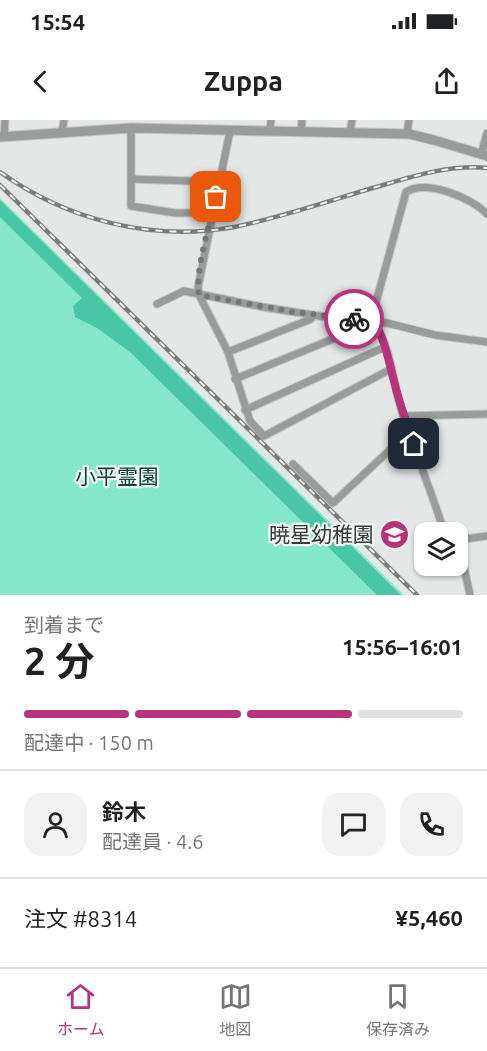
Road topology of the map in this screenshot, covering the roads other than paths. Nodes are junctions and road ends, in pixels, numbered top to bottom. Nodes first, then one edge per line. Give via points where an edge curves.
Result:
1 (5, 120) edge
2 (64, 120) edge
3 (302, 120) edge
4 (352, 120) edge
5 (409, 120) edge
6 (270, 125) edge
7 (131, 128) junction
8 (230, 131) junction
9 (301, 132) junction
10 (62, 133) junction
11 (350, 133) junction
12 (487, 133) edge
13 (407, 134) junction
14 (2, 137) edge
15 (484, 156) edge
16 (131, 179) junction
17 (219, 182) junction
18 (213, 213) junction
19 (487, 214) edge
20 (199, 295) junction
21 (157, 304) dead end
22 (314, 315) junction
23 (372, 321) junction
24 (487, 342) edge
25 (385, 347) junction
26 (228, 352) junction
27 (391, 369) junction
28 (235, 379) junction
29 (245, 410) junction
30 (487, 414) edge
31 (403, 416) junction
32 (410, 431) junction
33 (293, 464) dead end
34 (441, 522) edge
35 (487, 536) edge
36 (468, 539) edge
37 (466, 576) edge
38 (470, 595) edge

1 - 14 street
2 - 10 street
3 - 9 street
4 - 11 street
5 - 13 street
6 - 8 street
6 - 9 street
7 - 8 street
7 - 10 street
7 - 16 street
8 - 17 street
9 - 11 street
10 - 14 street
11 - 13 street
12 - 15 street
13 - 15 street
16 - 17 street
16 - 18 street via 131,206 175,213
17 - 18 street
18 - 20 street via 200,270
19 - 23 street via 447,191 422,188 406,192
20 - 21 street via 184,291
20 - 22 street
20 - 26 street
22 - 23 street
22 - 26 street
23 - 24 street
23 - 25 street
23 - 28 street
25 - 27 street
25 - 29 street
26 - 28 street
27 - 29 street via 264,436
27 - 31 street
28 - 29 street
30 - 31 street
31 - 32 street
32 - 33 street via 333,503
32 - 34 street
35 - 36 street
37 - 38 street

